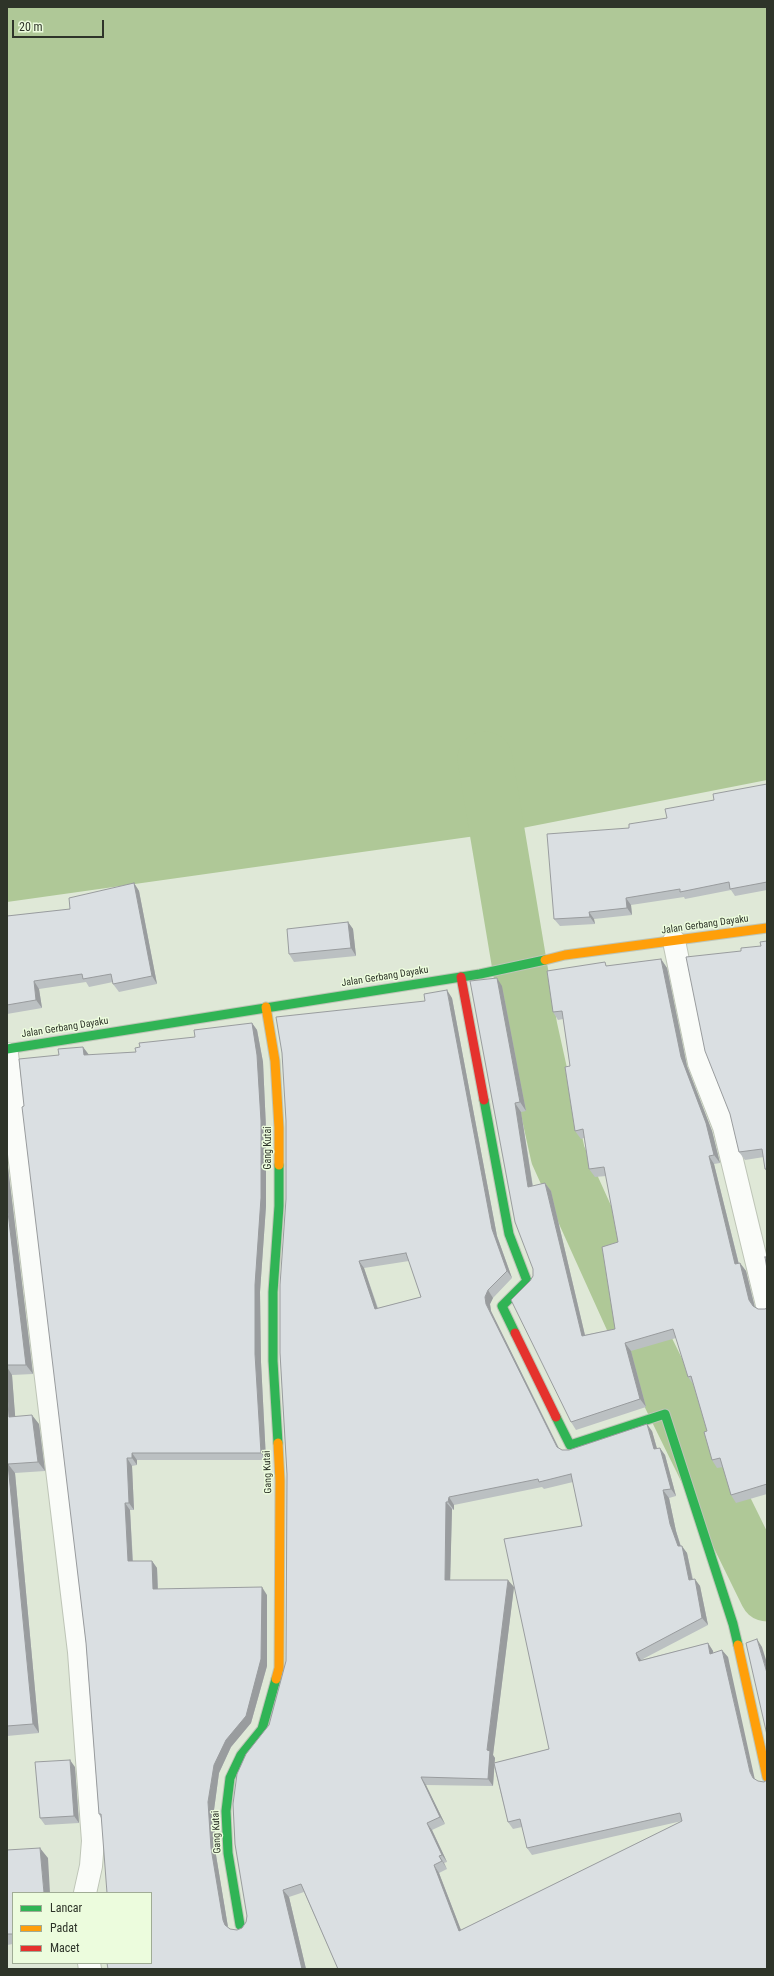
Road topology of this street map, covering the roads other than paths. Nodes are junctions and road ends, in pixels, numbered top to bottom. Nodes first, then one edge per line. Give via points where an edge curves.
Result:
1 (767, 928) edge
2 (674, 941) junction
3 (460, 977) junction
4 (266, 1007) junction
5 (7, 1049) edge
6 (7, 1054) edge
7 (767, 1305) edge
8 (767, 1777) edge
9 (85, 1892) edge
10 (240, 1925) dead end

1 - 2 main road, Jalan Gerbang Dayaku
2 - 3 main road, Jalan Gerbang Dayaku via 565,955
2 - 7 street via 699,1063 724,1127
3 - 4 main road, Jalan Gerbang Dayaku
3 - 8 main road via 509,1234 527,1282 502,1306 570,1445 665,1414 733,1624
4 - 5 main road, Jalan Gerbang Dayaku
4 - 10 main road, Gang Kutai via 275,1061 279,1128 279,1206 273,1299 273,1361 280,1481 279,1668 262,1729 241,1755 230,1778 226,1811 228,1853
6 - 9 street via 79,1652 93,1841

